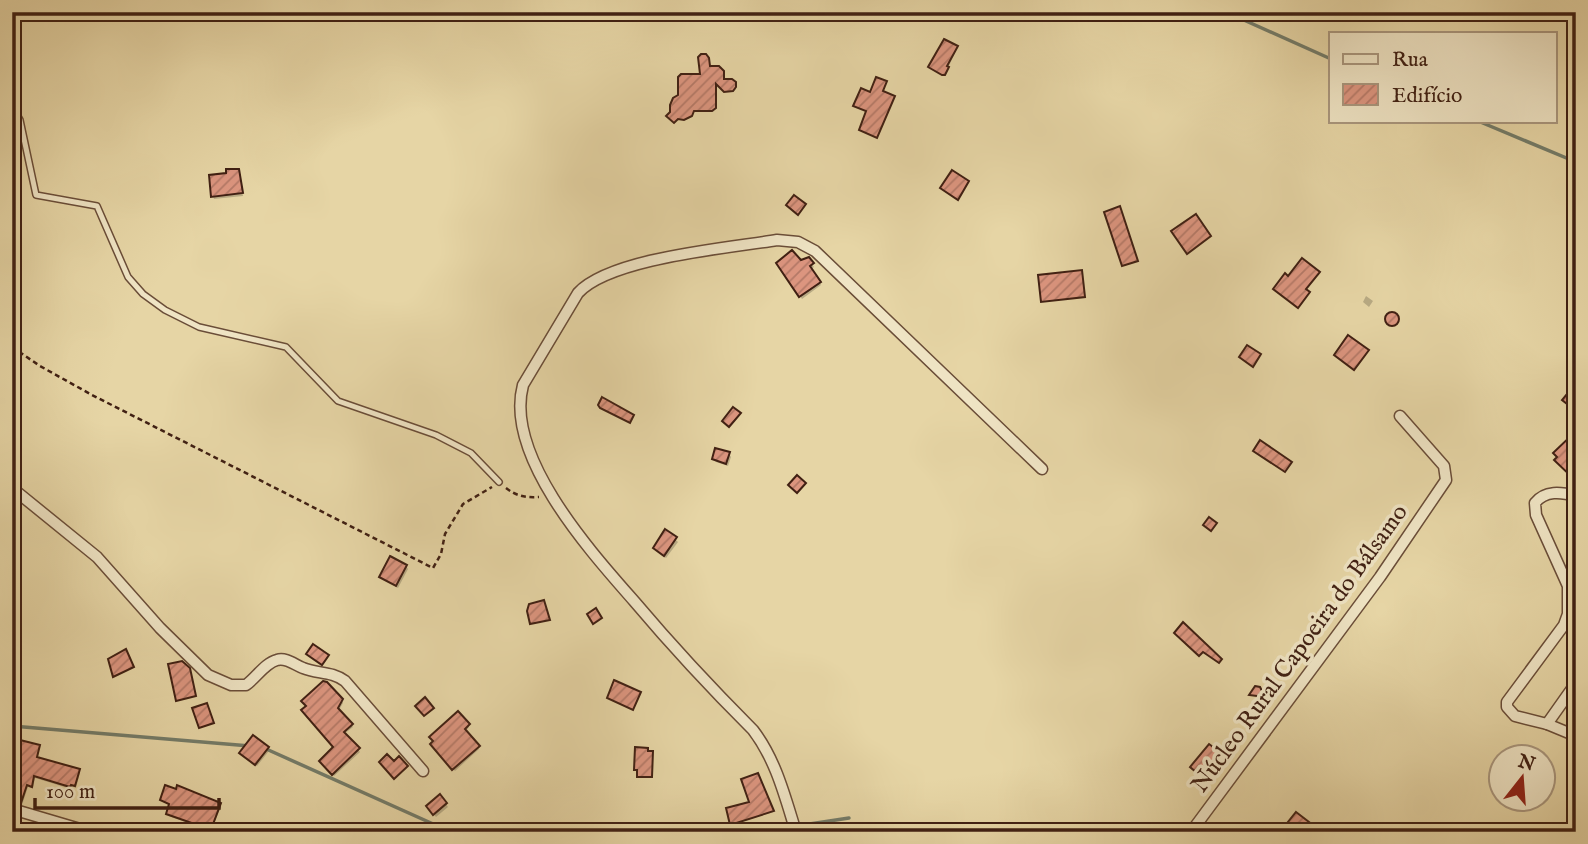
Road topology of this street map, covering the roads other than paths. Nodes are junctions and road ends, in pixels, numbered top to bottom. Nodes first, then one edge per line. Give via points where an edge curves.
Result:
1 (12, 106) edge
2 (1399, 416) dead end
3 (1042, 469) dead end
4 (499, 482) road end
5 (12, 488) edge
6 (1576, 496) edge
7 (1576, 683) edge
8 (1547, 724) junction
9 (1576, 736) edge
10 (423, 771) dead end
11 (12, 809) edge
12 (90, 832) edge
13 (796, 832) edge
14 (1191, 832) edge

1 - 4 lane via 20,120 36,195 97,206 128,276 143,294 199,327 286,347 338,401 436,435 471,453
2 - 14 street, Núcleo Rural Capoeira do Bálsamo via 1444,466 1446,480 1381,577
3 - 13 street via 815,251 797,242 777,240 618,269 578,293 520,394 528,448 569,523 590,550 668,641 754,730 781,784
5 - 10 street via 97,557 208,675 231,685 246,685 268,665 284,660 339,676
6 - 8 street via 1555,493 1535,503 1535,516 1568,586 1568,614 1507,702 1515,716
7 - 8 street
8 - 9 street
11 - 12 street

